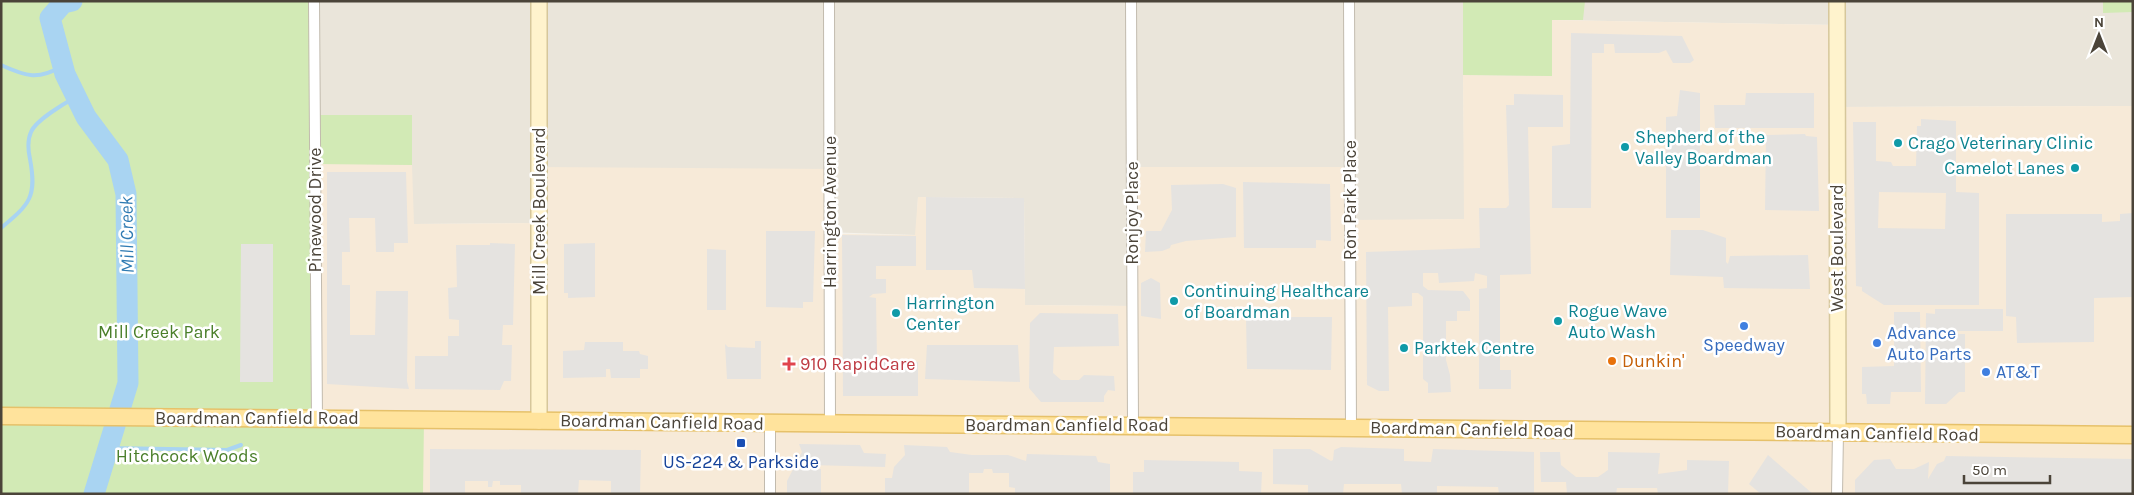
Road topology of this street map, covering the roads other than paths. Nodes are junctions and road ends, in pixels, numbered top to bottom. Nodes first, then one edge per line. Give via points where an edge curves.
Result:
1 (314, 1) edge
2 (539, 1) edge
3 (829, 1) edge
4 (1131, 1) edge
5 (1349, 1) edge
6 (1837, 1) edge
7 (1, 416) edge
8 (317, 419) junction
9 (539, 421) junction
10 (770, 423) junction
11 (830, 424) junction
12 (1133, 426) junction
13 (1351, 428) junction
14 (1838, 432) junction
15 (2133, 435) edge
16 (770, 494) edge
17 (1838, 494) edge

1 - 8 street, Pinewood Drive
2 - 9 street, Mill Creek Boulevard
3 - 11 street, Harrington Avenue
4 - 12 street, Ronjoy Place
5 - 13 street, Ron Park Place
6 - 14 street, West Boulevard
7 - 8 main road, Boardman Canfield Road
8 - 9 main road, Boardman Canfield Road
9 - 10 main road, Boardman Canfield Road
10 - 11 main road, Boardman Canfield Road
10 - 16 street
11 - 12 main road, Boardman Canfield Road
12 - 13 main road, Boardman Canfield Road
13 - 14 main road, Boardman Canfield Road
14 - 15 main road, Boardman Canfield Road
14 - 17 street, West Boulevard

